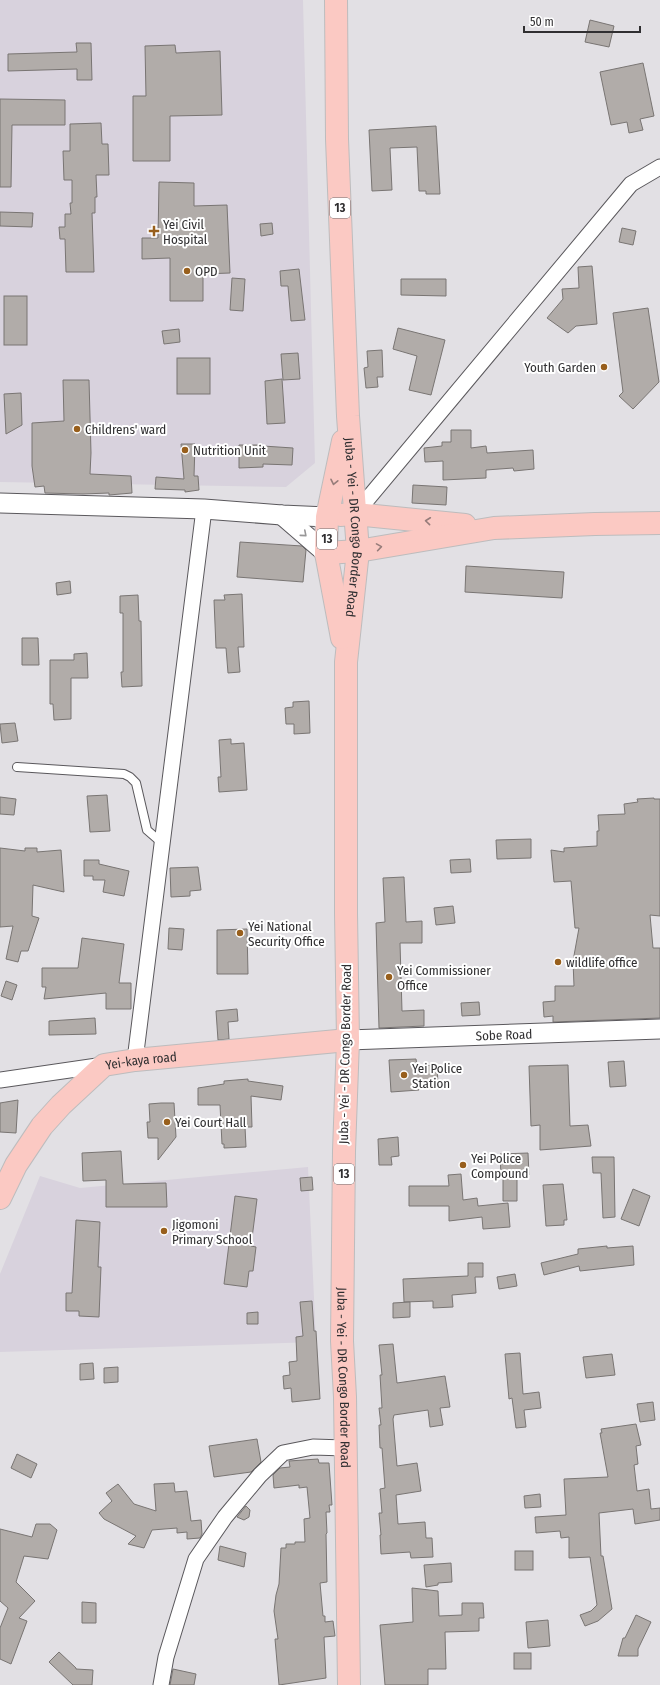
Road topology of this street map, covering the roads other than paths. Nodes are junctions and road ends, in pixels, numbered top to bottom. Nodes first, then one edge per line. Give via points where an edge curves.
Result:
1 (336, 0) edge
2 (660, 167) edge
3 (348, 416) junction
4 (0, 503) edge
5 (204, 509) junction
6 (355, 514) junction
7 (282, 515) junction
8 (327, 516) junction
9 (660, 523) edge
10 (494, 528) junction
11 (358, 550) junction
12 (326, 552) junction
13 (346, 662) junction
14 (17, 767) dead end
15 (162, 842) junction
16 (660, 1029) edge
17 (348, 1040) junction
18 (135, 1060) junction
19 (104, 1065) junction
20 (0, 1080) edge
21 (0, 1198) edge
22 (345, 1448) junction
23 (162, 1685) edge
24 (349, 1685) edge

1 - 3 main road, Juba - Yei - DR Congo Border Road / 13 via 337,139
2 - 6 street via 631,184
3 - 6 main road, Juba - Yei - DR Congo Border Road
3 -> 8 main road, Juba - Yei - DR Congo Border Road / 13
4 - 5 street
5 - 7 street
5 - 15 street
6 - 8 main road
10 -> 6 main road
6 - 11 main road, Juba - Yei - DR Congo Border Road / 13
7 - 8 street
7 -> 12 street
8 - 12 main road, Juba - Yei - DR Congo Border Road / 13
9 - 10 main road
11 -> 10 main road
11 - 12 main road
11 - 13 main road, Juba - Yei - DR Congo Border Road / 13
12 - 13 main road, Juba - Yei - DR Congo Border Road / 13
13 - 17 main road, Juba - Yei - DR Congo Border Road / 13
14 - 15 lane via 124,774 130,777 136,783 147,830
15 - 18 street
16 - 17 street, Sobe Road
17 - 18 main road, Yei-kaya road
17 - 22 main road, Juba - Yei - DR Congo Border Road / 13 via 342,1341
18 - 19 main road, Yei-kaya road
19 - 20 street
19 - 21 main road, Yei-kaya road via 42,1126 16,1166
22 - 23 street via 313,1447 283,1453 260,1474 224,1517 196,1559 166,1657
22 - 24 main road, Juba - Yei - DR Congo Border Road / 13

